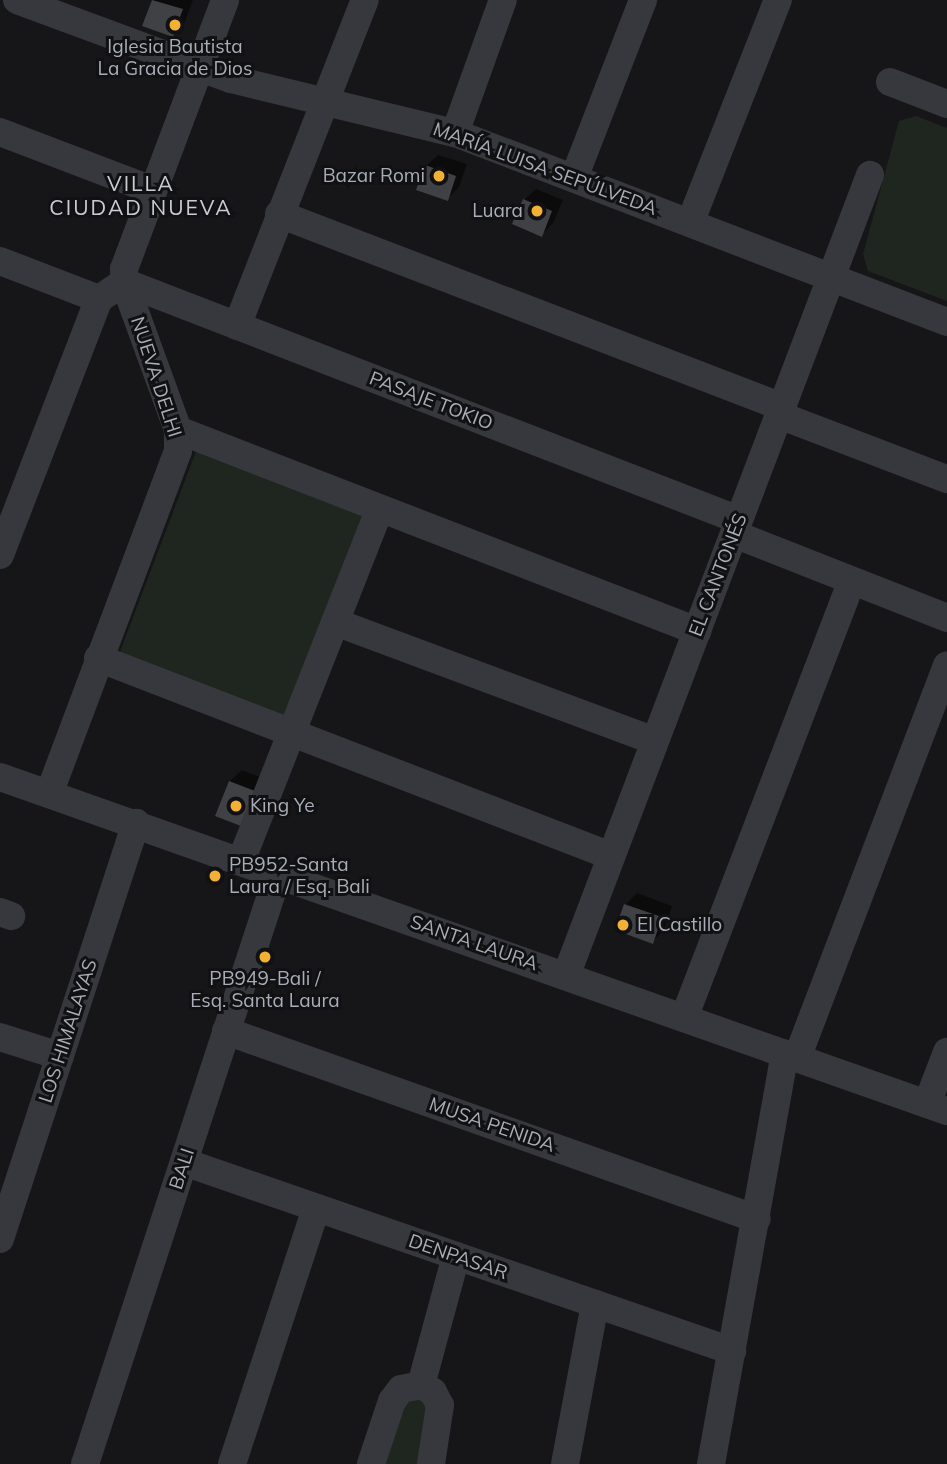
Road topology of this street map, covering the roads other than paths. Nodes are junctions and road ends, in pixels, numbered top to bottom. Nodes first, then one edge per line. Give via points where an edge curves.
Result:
1 (17, 0) edge
2 (225, 0) edge
3 (365, 0) edge
4 (503, 0) edge
5 (643, 0) edge
6 (778, 0) edge
7 (197, 68) junction
8 (890, 82) dead end
9 (324, 103) junction
10 (947, 104) edge
11 (0, 132) edge
12 (455, 132) junction
13 (870, 175) dead end
14 (574, 178) junction
15 (152, 190) junction
16 (279, 214) junction
17 (690, 223) junction
18 (0, 261) edge
19 (831, 276) junction
20 (124, 282) junction
21 (99, 299) junction
22 (947, 322) edge
23 (237, 326) junction
24 (780, 411) junction
25 (178, 430) junction
26 (947, 479) edge
27 (380, 509) junction
28 (736, 527) junction
29 (0, 555) edge
30 (852, 581) junction
31 (947, 618) edge
32 (335, 622) junction
33 (697, 631) junction
34 (98, 658) junction
35 (947, 666) edge
36 (291, 732) junction
37 (655, 741) junction
38 (0, 777) edge
39 (49, 793) junction
40 (136, 823) junction
41 (611, 856) junction
42 (241, 861) junction
43 (278, 874) junction
44 (566, 975) junction
45 (684, 1018) junction
46 (226, 1031) junction
47 (0, 1037) edge
48 (947, 1052) edge
49 (60, 1056) junction
50 (791, 1056) junction
51 (937, 1107) edge
52 (184, 1162) junction
53 (11, 1167) edge
54 (316, 1208) junction
55 (757, 1219) junction
56 (0, 1239) edge
57 (456, 1256) junction
58 (595, 1304) junction
59 (732, 1351) junction
60 (421, 1385) junction
61 (85, 1464) edge
62 (232, 1464) edge
63 (371, 1464) edge
64 (431, 1464) edge
65 (565, 1464) edge
66 (711, 1464) edge

1 - 7 street, MARÍA LUISA SEPÚLVEDA
2 - 7 street
3 - 9 street
4 - 12 street
5 - 14 street
6 - 17 street
7 - 9 street, MARÍA LUISA SEPÚLVEDA
7 - 15 street
8 - 10 street
9 - 12 street, MARÍA LUISA SEPÚLVEDA
9 - 16 street
11 - 15 street
12 - 14 street, MARÍA LUISA SEPÚLVEDA
13 - 19 street, EL CANTONÉS
14 - 17 street, MARÍA LUISA SEPÚLVEDA
15 - 20 street via 126,259
16 - 23 street
16 - 24 street
17 - 19 street, MARÍA LUISA SEPÚLVEDA
18 - 21 street
19 - 22 street, MARÍA LUISA SEPÚLVEDA
19 - 24 street, EL CANTONÉS
20 - 21 street
20 - 23 street, PASAJE TOKIO
20 - 25 street, NUEVA DELHI
21 - 29 street
23 - 28 street, PASAJE TOKIO
24 - 26 street
24 - 28 street, EL CANTONÉS
25 - 27 street
25 - 34 street, NUEVA DELHI via 178,451
27 - 32 street
27 - 33 street
28 - 30 street, PASAJE TOKIO
28 - 33 street, EL CANTONÉS
30 - 31 street, PASAJE TOKIO
30 - 45 street
32 - 36 street
32 - 37 street
33 - 37 street, EL CANTONÉS
34 - 36 street
34 - 39 street, NUEVA DELHI
35 - 50 street
36 - 41 street
36 - 42 street
37 - 41 street, EL CANTONÉS
38 - 39 street, SANTA LAURA
39 - 40 street, SANTA LAURA
40 - 42 street, SANTA LAURA
40 - 49 street, LOS HIMALAYAS
41 - 44 street, EL CANTONÉS
42 - 43 street, SANTA LAURA
43 - 44 street, SANTA LAURA
43 - 46 street, BALI
44 - 45 street, SANTA LAURA
45 - 50 street, SANTA LAURA
46 - 52 street, BALI
46 - 55 street, MUSA PENIDA
47 - 49 street
48 - 51 street
49 - 53 street, LOS HIMALAYAS
50 - 51 street, SANTA LAURA
50 - 55 street
52 - 54 street, DENPASAR
52 - 61 street, BALI
53 - 56 street, LOS HIMALAYAS
54 - 57 street, DENPASAR
54 - 62 street
55 - 59 street
57 - 58 street, DENPASAR
57 - 60 street
58 - 59 street, DENPASAR
58 - 65 street
59 - 66 street
60 - 63 street via 401,1389 392,1401
60 - 64 street via 433,1392 440,1405

